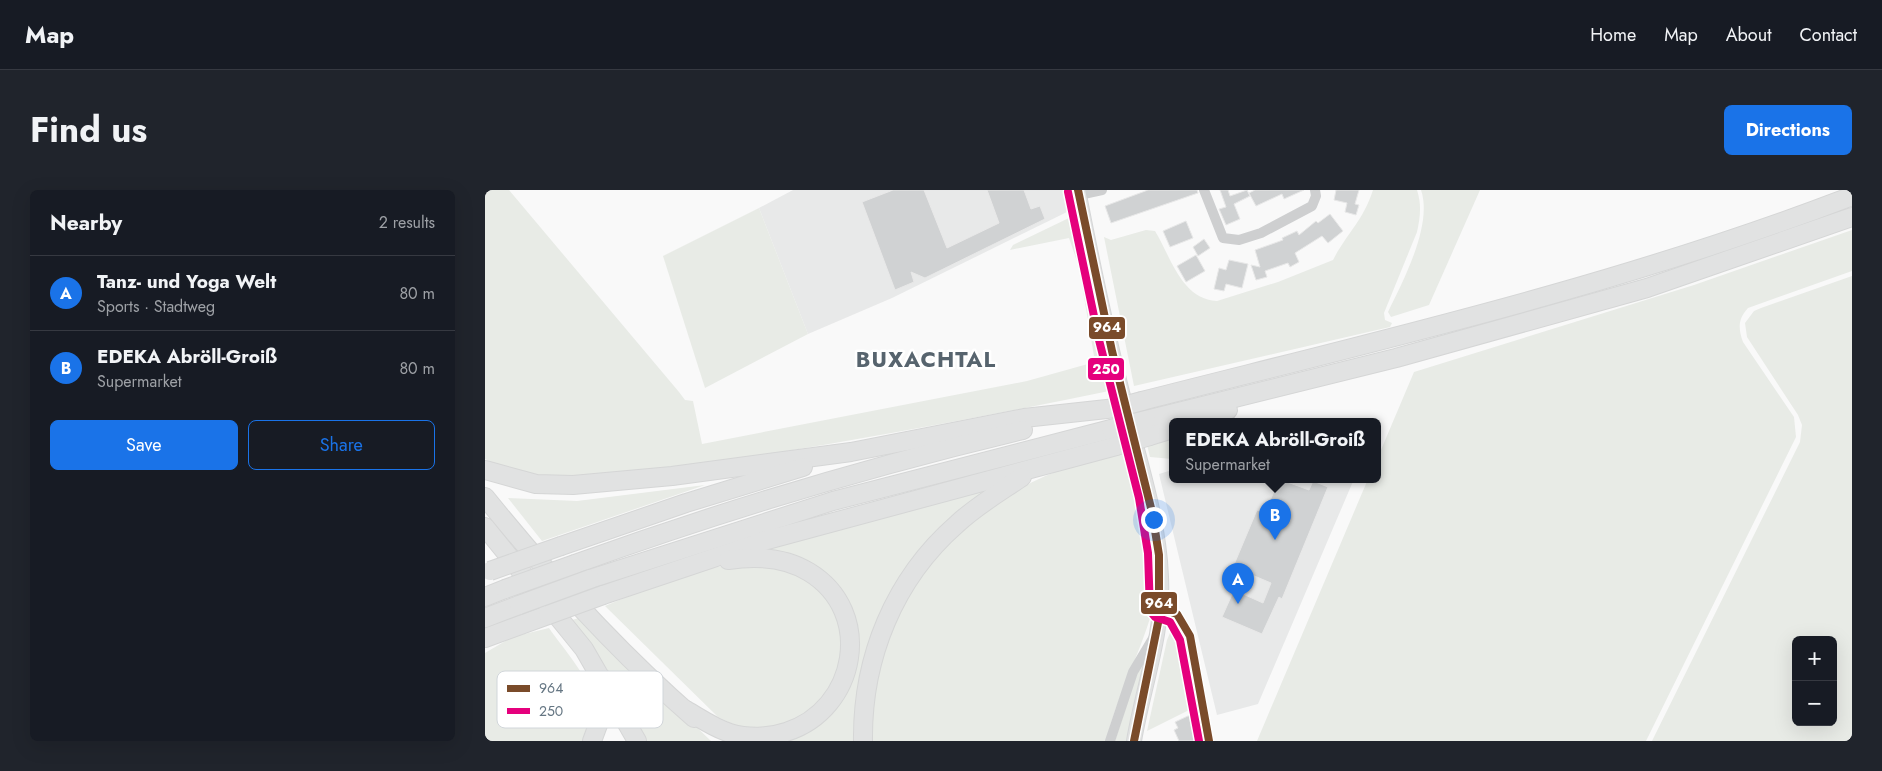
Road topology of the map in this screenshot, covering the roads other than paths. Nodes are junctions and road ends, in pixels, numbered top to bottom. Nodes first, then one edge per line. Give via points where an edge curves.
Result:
1 (1102, 190) edge
2 (1204, 190) edge
3 (1315, 190) edge
4 (1079, 193) edge
5 (1852, 196) edge
6 (1852, 217) edge
7 (1303, 382) junction
8 (1115, 408) junction
9 (1182, 418) edge
10 (1203, 418) edge
11 (1169, 422) edge
12 (1148, 428) junction
13 (1169, 429) edge
14 (1113, 437) junction
15 (851, 452) junction
16 (1034, 469) junction
17 (485, 470) edge
18 (485, 497) edge
19 (485, 527) edge
20 (673, 571) junction
21 (487, 572) edge
22 (485, 596) edge
23 (1160, 608) junction
24 (485, 618) edge
25 (505, 630) junction
26 (1157, 632) junction
27 (485, 638) edge
28 (485, 647) edge
29 (598, 671) edge
30 (646, 671) edge
31 (663, 687) edge
32 (686, 710) junction
33 (597, 728) edge
34 (630, 728) edge
35 (593, 741) edge
36 (637, 741) edge
37 (721, 741) edge
38 (863, 741) edge
39 (1110, 741) edge
40 (1134, 741) edge
41 (1209, 741) edge

1 - 4 street
2 - 3 street via 1223,238 1239,240 1261,233 1312,206 1317,196
4 - 23 street via 1116,370 1155,526 1161,578
5 - 8 highway, bridge via 1685,254 1453,322
6 - 7 highway via 1663,283 1444,346
7 - 9 highway
7 - 10 highway
8 - 15 highway via 1024,418
8 - 22 highway, bridge via 1011,432 830,481 696,521
11 - 12 highway
12 - 13 highway
12 - 14 highway, bridge
14 - 16 highway
14 - 24 highway, bridge via 833,501 590,579
15 - 17 highway via 673,476 573,485 536,484
15 - 21 highway, bridge via 686,503
16 - 20 highway via 767,540
16 - 38 highway via 958,522 936,544 906,584 887,618 872,661
18 - 30 highway via 590,616
19 - 29 highway via 566,624
20 - 25 highway, bridge
20 - 32 highway via 719,561 756,558 776,559 797,566 820,579 836,597 847,623 851,650 843,684 823,711 805,724 780,734 766,737 730,733
23 - 26 street
23 - 41 street via 1177,614 1190,636
25 - 27 highway
25 - 28 highway
26 - 39 street via 1133,672
26 - 40 street
31 - 32 highway
32 - 37 highway
33 - 35 highway
34 - 36 highway

